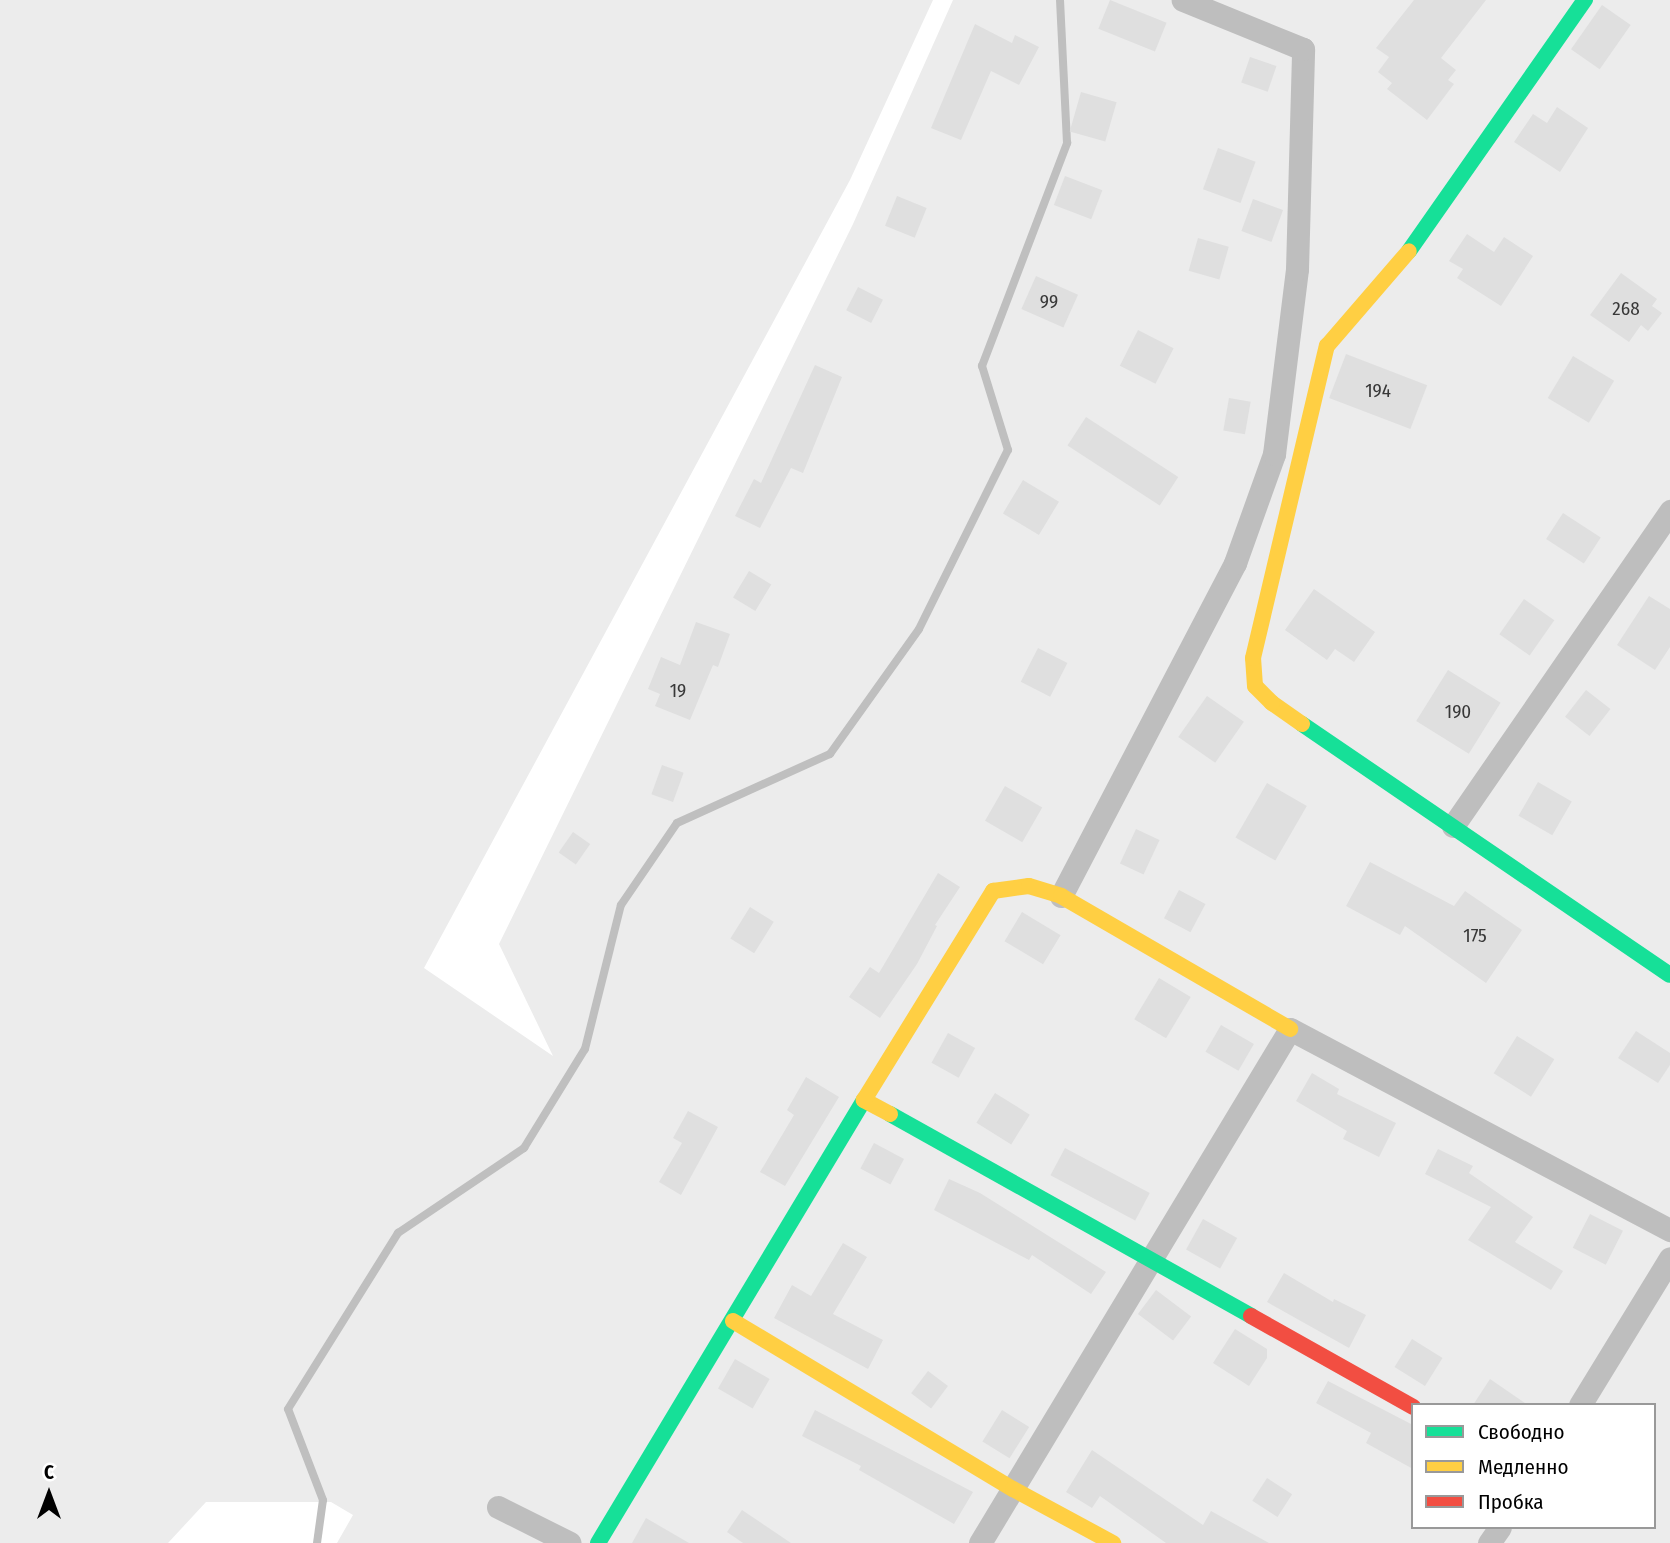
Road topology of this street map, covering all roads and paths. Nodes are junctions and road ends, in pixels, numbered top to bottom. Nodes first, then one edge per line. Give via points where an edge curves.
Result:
1 (1182, 0) edge
2 (1585, 0) edge
3 (1670, 511) edge
4 (1453, 826) junction
5 (1061, 896) junction
6 (1670, 975) edge
7 (1290, 1029) junction
8 (864, 1100) junction
9 (1670, 1230) edge
10 (1670, 1258) edge
11 (1150, 1261) junction
12 (733, 1321) junction
13 (1581, 1403) edge
14 (1411, 1406) edge
15 (1013, 1489) junction
16 (498, 1507) dead end
17 (570, 1543) edge
18 (598, 1543) edge
19 (980, 1543) edge
20 (1114, 1543) edge

1 - 5 street via 1303,49 1297,270 1274,454 1235,563
2 - 4 street via 1402,260 1327,346 1253,658 1255,686 1272,703
3 - 4 street
4 - 6 street
5 - 7 street
5 - 8 street via 1029,886 993,891
7 - 9 street
7 - 11 street
8 - 11 street
8 - 12 street
10 - 13 street
11 - 14 street
11 - 15 street
12 - 15 street
12 - 18 street
15 - 19 street
15 - 20 street
16 - 17 street

